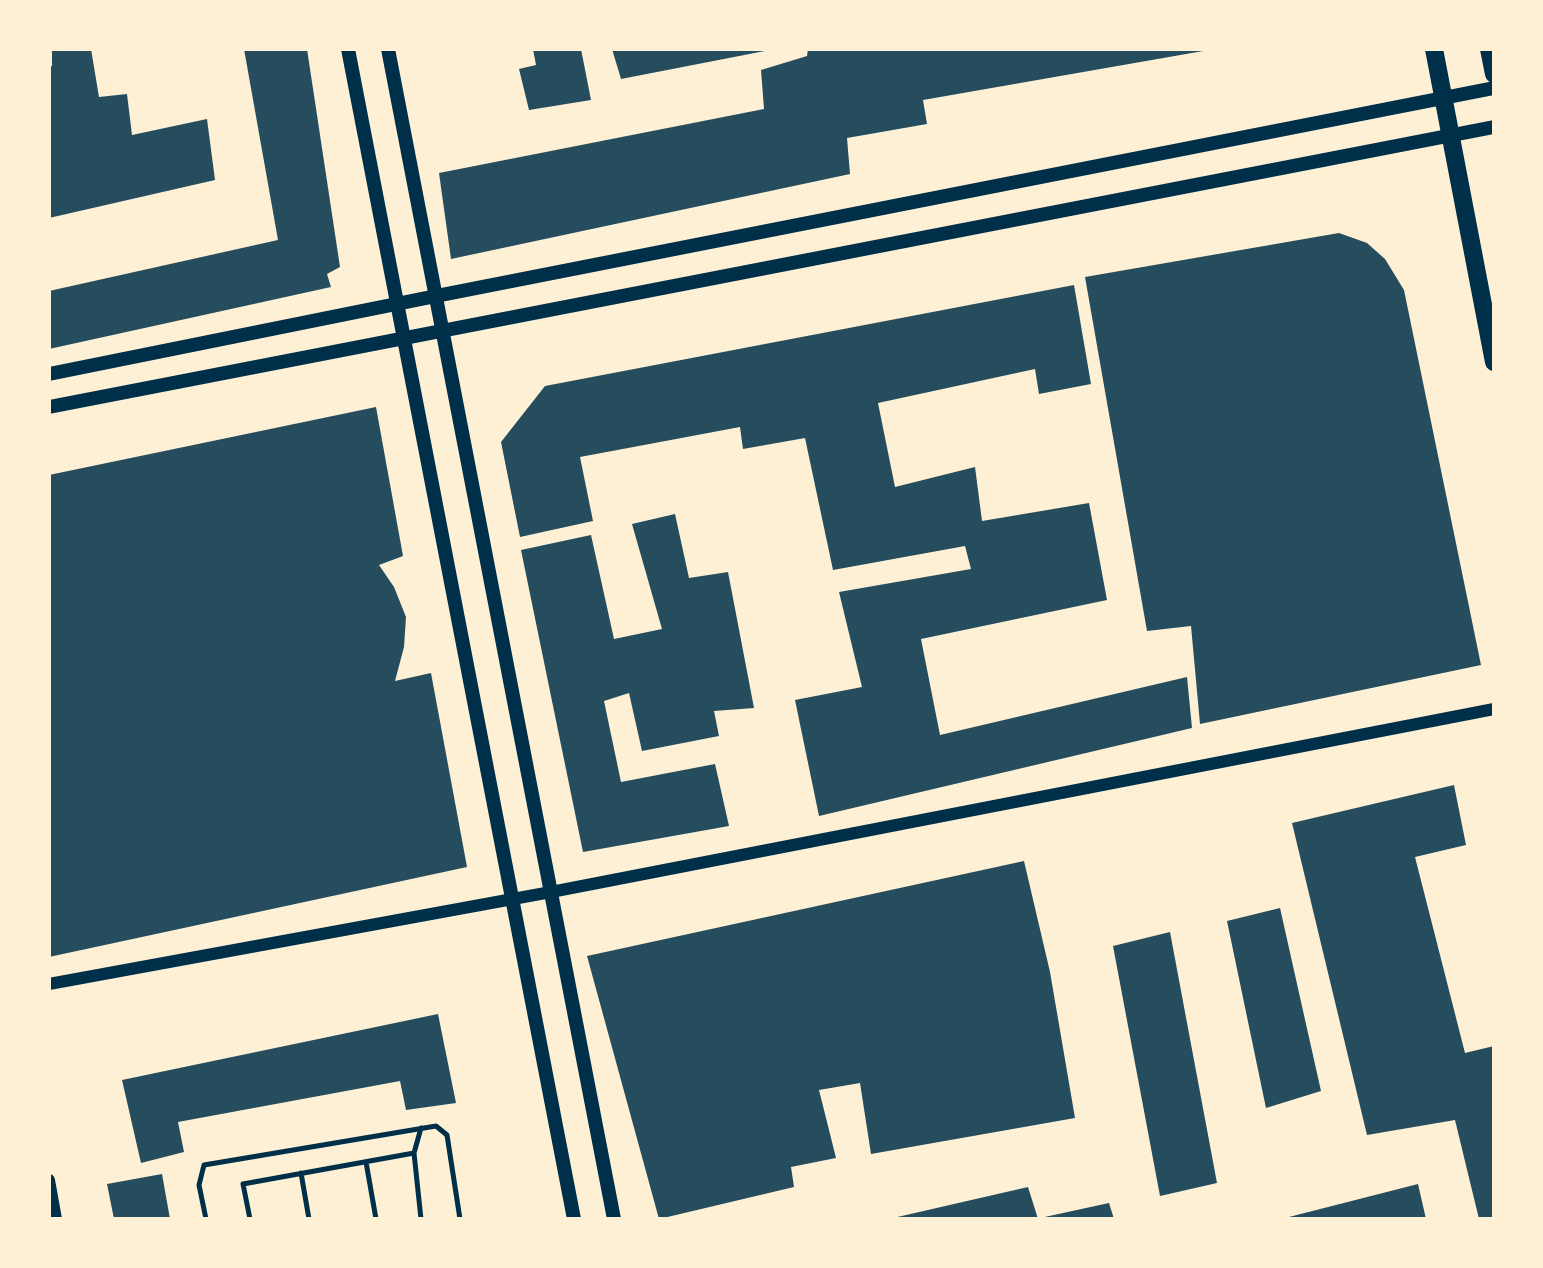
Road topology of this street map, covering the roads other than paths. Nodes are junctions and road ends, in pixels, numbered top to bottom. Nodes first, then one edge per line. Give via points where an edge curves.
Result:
1 (348, 49) edge
2 (388, 49) edge
3 (1434, 49) edge
4 (1489, 49) edge
5 (1494, 74) edge
6 (1494, 89) edge
7 (1444, 99) junction
8 (1494, 127) edge
9 (1450, 136) junction
10 (436, 296) junction
11 (397, 304) junction
12 (442, 330) junction
13 (404, 337) junction
14 (1494, 362) edge
15 (49, 374) edge
16 (49, 407) edge
17 (1494, 709) edge
18 (551, 892) junction
19 (512, 900) junction
20 (49, 984) edge
21 (421, 1128) junction
22 (414, 1153) junction
23 (366, 1161) junction
24 (301, 1173) junction
25 (49, 1180) edge
26 (56, 1219) edge
27 (206, 1219) edge
28 (250, 1219) edge
29 (309, 1219) edge
30 (376, 1219) edge
31 (421, 1219) edge
32 (460, 1219) edge
33 (574, 1219) edge
34 (614, 1219) edge

1 - 11 main road
2 - 10 main road
3 - 7 main road
4 - 5 main road
6 - 7 main road
7 - 9 main road
7 - 10 main road
8 - 9 main road
9 - 12 main road
9 - 14 main road
10 - 11 main road
10 - 12 main road
11 - 13 main road
11 - 15 main road
12 - 13 main road
12 - 18 main road
13 - 16 main road
13 - 19 main road
17 - 18 street
18 - 19 street
18 - 34 main road
19 - 20 street
19 - 33 main road
21 - 22 lane
21 - 27 lane via 204,1165 200,1185
21 - 32 lane via 436,1126 447,1135
22 - 23 lane
22 - 31 lane
23 - 24 lane
23 - 30 lane
24 - 28 lane via 243,1184
24 - 29 lane
25 - 26 street

